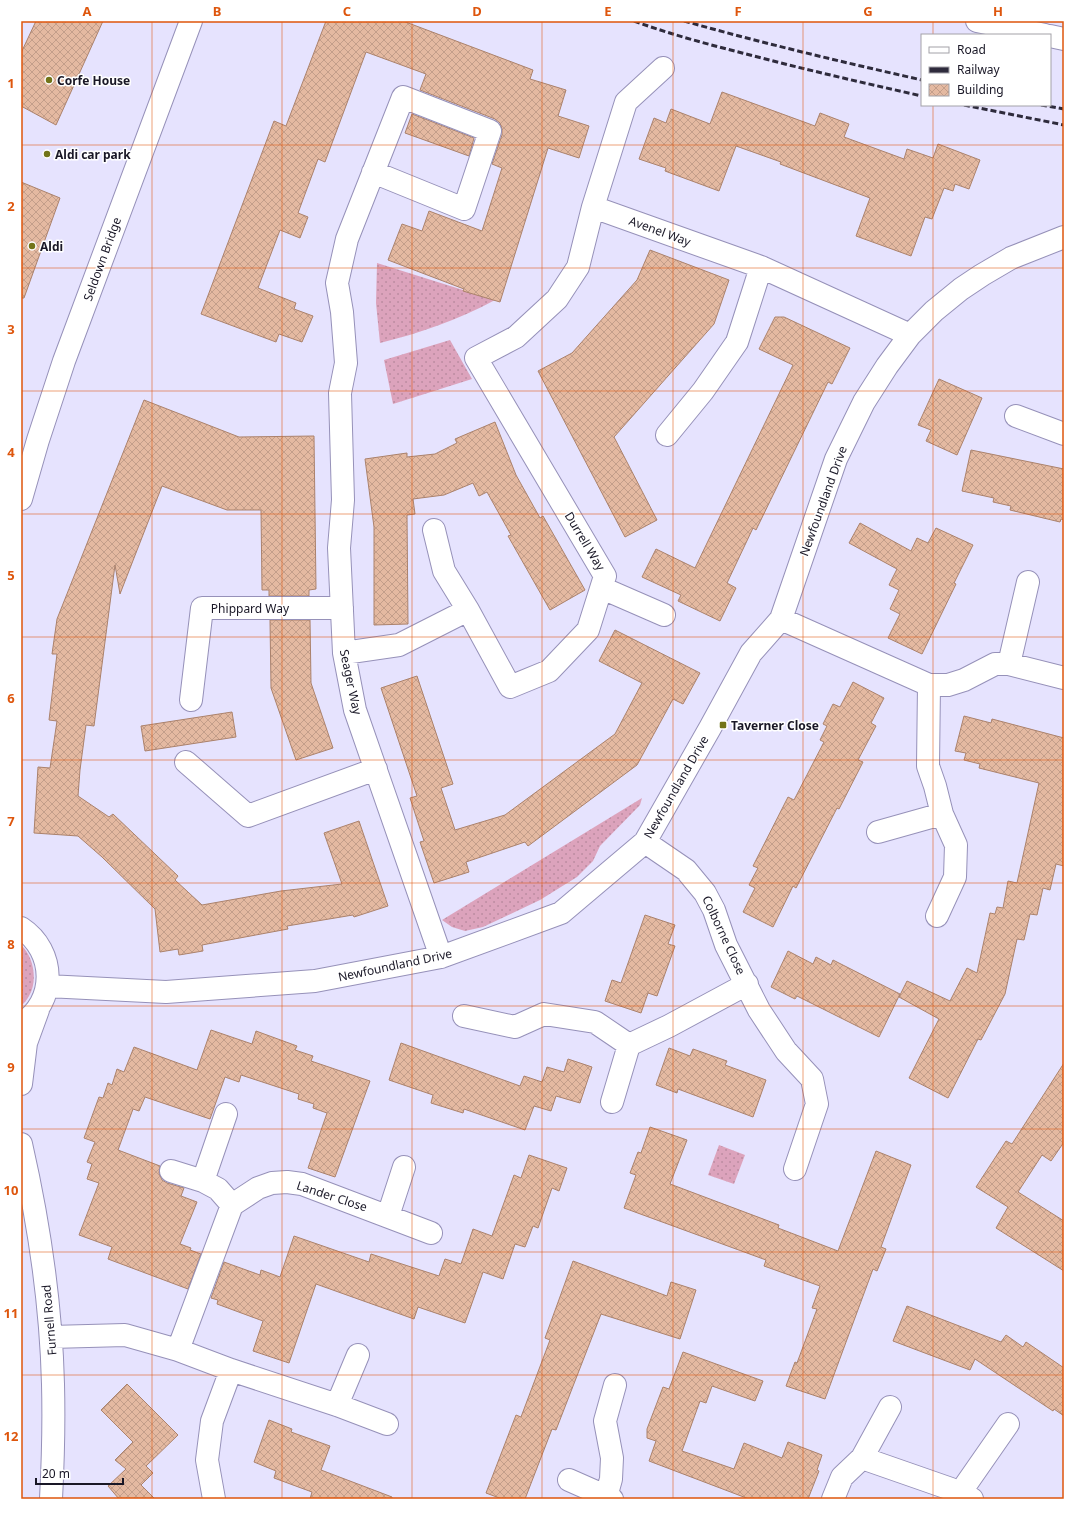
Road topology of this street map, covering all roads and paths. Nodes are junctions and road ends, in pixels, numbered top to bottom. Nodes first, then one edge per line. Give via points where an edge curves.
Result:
1 (191, 21) edge
2 (978, 21) edge
3 (1040, 34) edge
4 (1051, 36) edge
5 (1064, 39) edge
6 (663, 68) dead end
7 (373, 172) junction
8 (593, 207) junction
9 (1064, 238) edge
10 (761, 267) junction
11 (910, 335) junction
12 (1016, 416) dead end
13 (1064, 434) edge
14 (667, 435) dead end
15 (21, 499) edge
16 (434, 530) dead end
17 (1028, 582) dead end
18 (602, 588) junction
19 (342, 608) junction
20 (468, 610) junction
21 (664, 615) dead end
22 (781, 619) junction
23 (344, 653) junction
24 (1010, 664) junction
25 (1064, 678) edge
26 (929, 685) junction
27 (191, 700) dead end
28 (186, 762) dead end
29 (376, 769) junction
30 (942, 814) junction
31 (878, 832) dead end
32 (645, 842) junction
33 (936, 916) dead end
34 (22, 928) edge
35 (441, 957) junction
36 (747, 984) junction
37 (47, 986) junction
38 (38, 1009) junction
39 (464, 1016) dead end
40 (21, 1024) edge
41 (629, 1044) junction
42 (21, 1084) edge
43 (612, 1102) dead end
44 (226, 1114) dead end
45 (21, 1144) edge
46 (404, 1167) dead end
47 (795, 1169) dead end
48 (171, 1171) dead end
49 (203, 1181) junction
50 (232, 1205) junction
51 (388, 1216) junction
52 (431, 1233) dead end
53 (51, 1337) junction
54 (178, 1350) junction
55 (358, 1355) dead end
56 (230, 1370) junction
57 (615, 1386) dead end
58 (337, 1405) junction
59 (890, 1407) dead end
60 (387, 1424) dead end
61 (1008, 1424) dead end
62 (862, 1458) junction
63 (569, 1480) dead end
64 (966, 1496) edge
65 (217, 1498) edge
66 (609, 1498) edge
67 (51, 1499) edge
68 (833, 1499) edge

1 - 15 street, Seldown Bridge via 64,360
2 - 3 street
4 - 5 street
6 - 8 street via 626,102
7 - 7 street, Seager Way via 403,97 490,131 464,209
7 - 19 street, Seager Way via 347,239 337,284 346,362 340,393 343,500 339,548
8 - 10 street, Avenel Way
8 - 18 street, Durrell Way via 578,267 557,299 516,337 476,358 605,576
9 - 11 street, Newfoundland Drive via 1011,258 982,275 934,311
10 - 11 street, Avenel Way
10 - 14 street via 737,342 703,391
11 - 22 street, Newfoundland Drive via 864,402 836,459
12 - 13 street
16 - 20 street, Durrell Way via 444,571
17 - 24 street
18 - 20 street, Durrell Way via 588,630 549,671 510,687
18 - 21 street
19 - 23 street, Seager Way
19 - 27 street, Phippard Way via 202,608
20 - 23 street via 399,645
22 - 26 street
22 - 32 street, Newfoundland Drive via 751,653
23 - 29 street, Seager Way via 355,710
24 - 25 street
24 - 26 street via 995,664 948,685
26 - 30 street via 928,766
28 - 29 street via 248,816
29 - 35 street, Seager Way
30 - 31 street
30 - 33 street via 956,845 955,877
32 - 35 street, Newfoundland Drive via 561,913
32 - 36 street, Colborne Close via 686,870 705,893 726,945
34 - 37 street via 44,954 48,970
35 - 37 street, Newfoundland Drive via 315,982 166,992
36 - 41 street, Colborne Close via 670,1026
36 - 47 street, Colborne Close via 759,1010 786,1051 812,1079 817,1104
37 - 38 street
38 - 40 street
38 - 42 street via 26,1043
39 - 41 street via 515,1027 544,1014 595,1022
41 - 43 street
44 - 49 street
45 - 53 street, Furnell Road via 44,1267
46 - 51 street
48 - 49 street
49 - 50 street via 218,1189
50 - 51 street, Lander Close via 258,1188 287,1182 302,1184
50 - 54 street
51 - 52 street, Lander Close
53 - 54 street via 125,1335
53 - 67 street, Furnell Road
54 - 56 street
55 - 58 street
56 - 58 street
56 - 65 street via 212,1421 207,1460
57 - 66 street via 605,1421 612,1458
58 - 60 street
59 - 62 street
61 - 64 street
62 - 64 street
62 - 68 street via 842,1477
63 - 66 street

